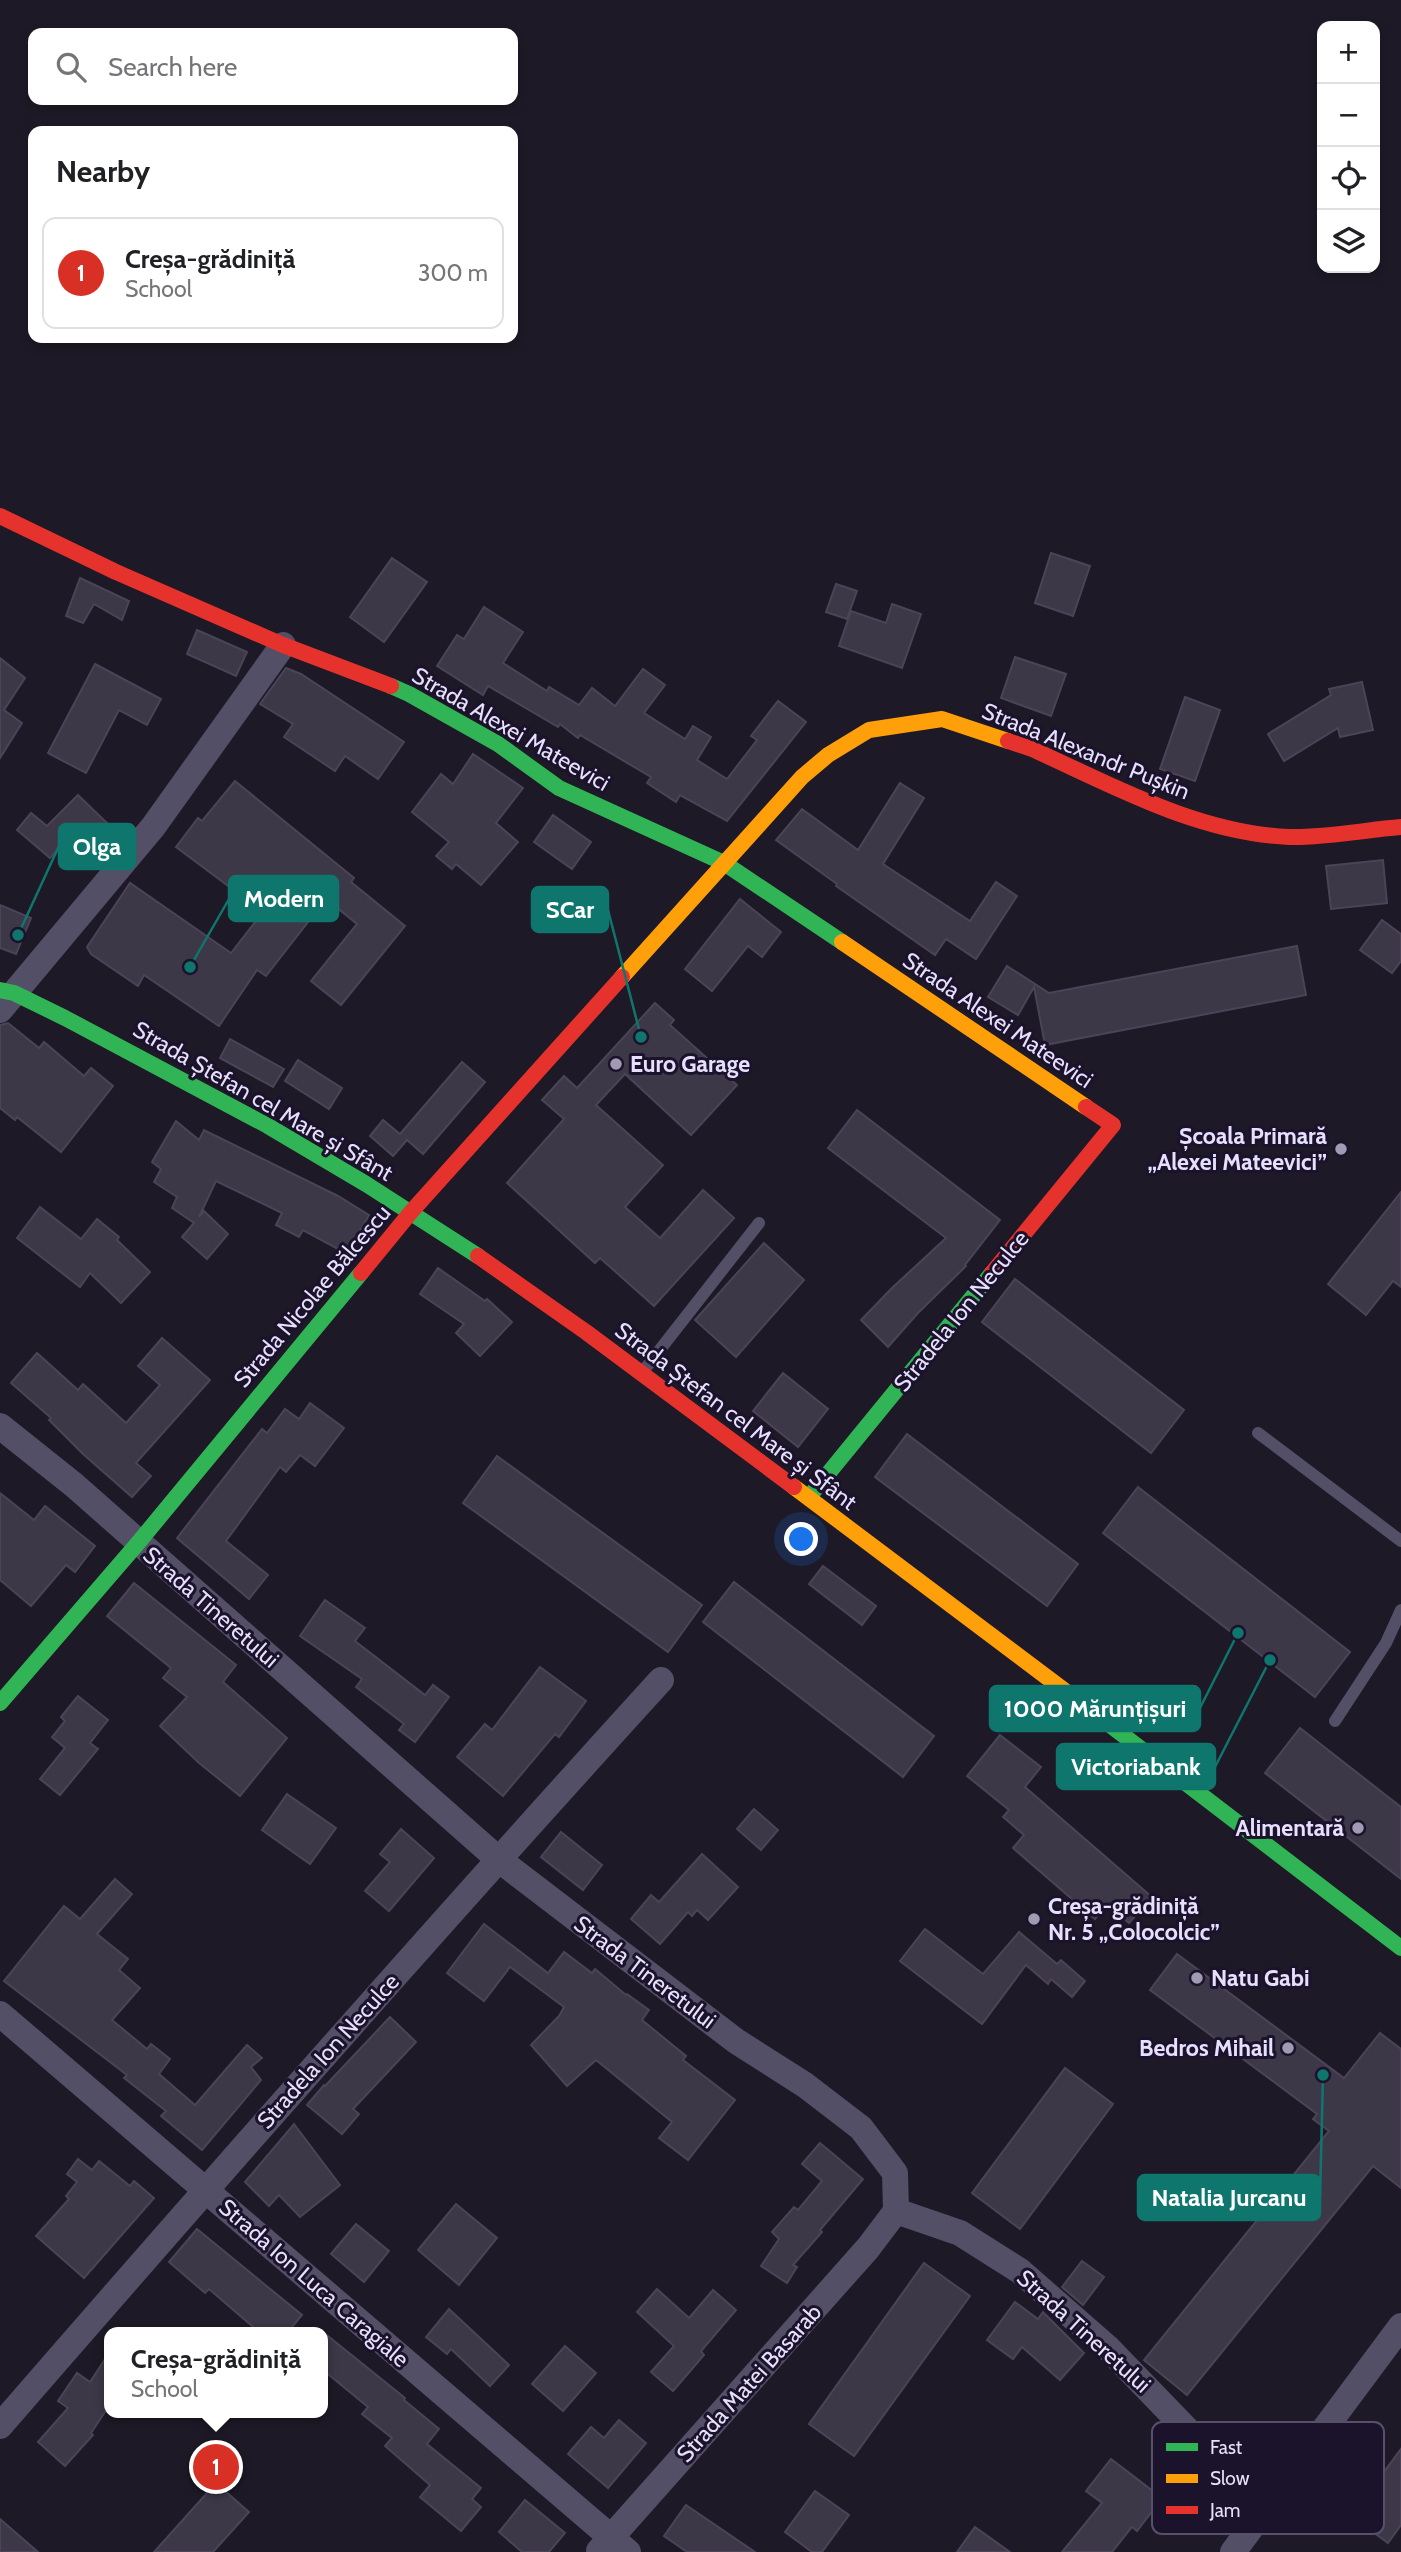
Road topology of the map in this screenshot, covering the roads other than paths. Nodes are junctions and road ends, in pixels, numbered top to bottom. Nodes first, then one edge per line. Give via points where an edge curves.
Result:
1 (0, 516) edge
2 (282, 645) junction
3 (1401, 827) edge
4 (724, 863) junction
5 (5, 998) edge
6 (1113, 1125) joint
7 (411, 1212) junction
8 (759, 1223) dead end
9 (641, 1373) junction
10 (0, 1426) edge
11 (1258, 1433) dead end
12 (809, 1497) junction
13 (1401, 1541) edge
14 (138, 1542) junction
15 (1401, 1610) edge
16 (661, 1680) dead end
17 (0, 1703) edge
18 (1335, 1721) dead end
19 (498, 1859) junction
20 (1401, 1948) edge
21 (0, 2014) edge
22 (205, 2189) junction
23 (896, 2211) junction
24 (1401, 2326) edge
25 (1180, 2422) edge
26 (1330, 2422) edge
27 (0, 2427) edge
28 (1247, 2534) edge
29 (612, 2547) edge
30 (1233, 2552) edge

1 - 2 street, Strada Alexei Mateevici
2 - 4 street, Strada Alexei Mateevici via 409,694 498,744 559,788
2 - 5 street via 153,827
3 - 4 street, Strada Alexandr Pușkin via 1291,836 1238,832 1177,814 1032,749 942,719 869,730 828,755
4 - 6 street, Strada Alexei Mateevici
4 - 7 street, Strada Nicolae Bălcescu
5 - 7 street, Strada Ștefan cel Mare și Sfânt via 214,1095
6 - 12 street, Stradela Ion Neculce
7 - 9 street, Strada Ștefan cel Mare și Sfânt via 514,1279
7 - 14 street, Strada Nicolae Bălcescu
8 - 9 lane
9 - 12 street, Strada Ștefan cel Mare și Sfânt
10 - 14 street, Strada Tineretului
11 - 13 lane
12 - 20 street, Strada Ștefan cel Mare și Sfânt
14 - 17 street, Strada Nicolae Bălcescu
14 - 19 street, Strada Tineretului
15 - 18 lane via 1386,1643
16 - 19 street, Stradela Ion Neculce
19 - 22 street, Stradela Ion Neculce
19 - 23 street, Strada Tineretului via 736,2041 861,2128 895,2173
21 - 22 street, Strada Ion Luca Caragiale
22 - 27 street, Stradela Ion Neculce
22 - 29 street, Strada Ion Luca Caragiale
23 - 25 street, Strada Tineretului via 960,2233 1020,2271 1108,2348
23 - 29 street, Strada Matei Basarab
24 - 26 street
28 - 30 street

